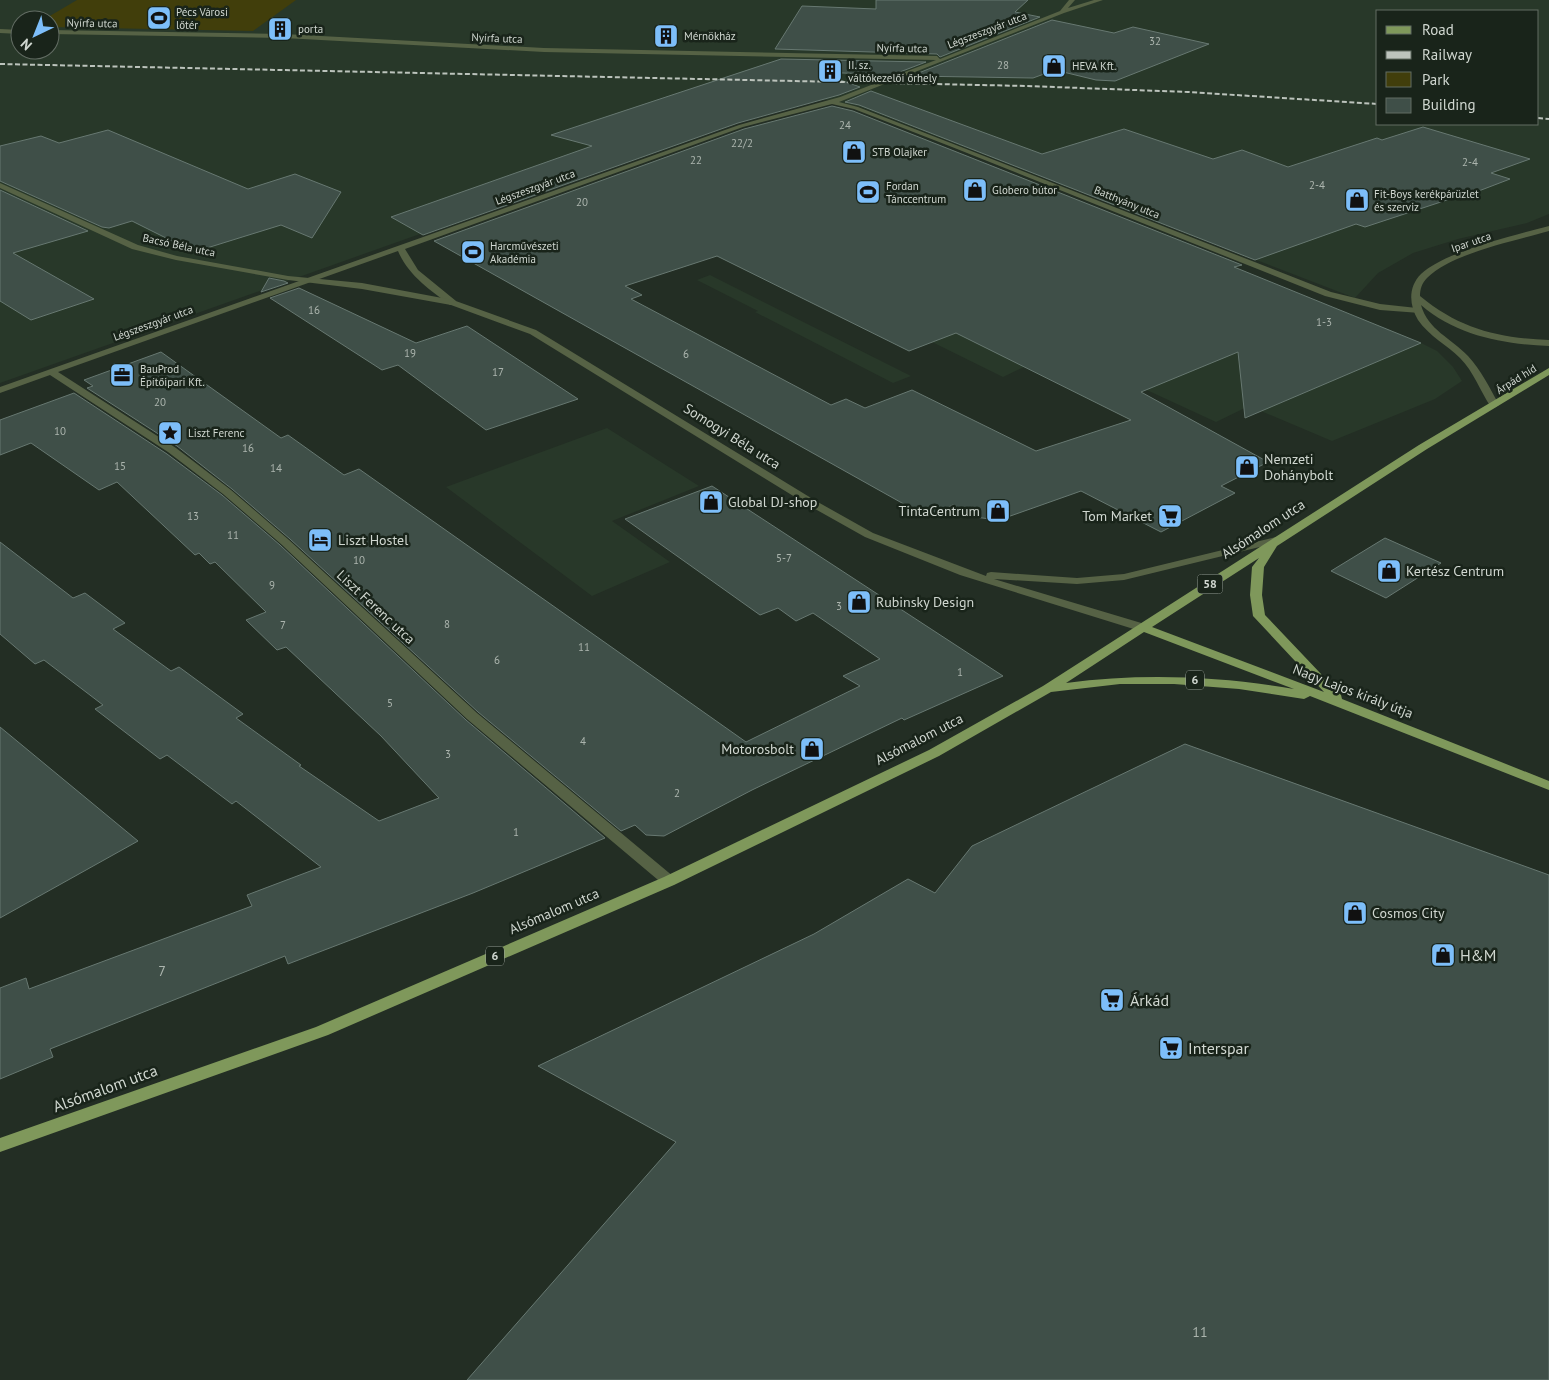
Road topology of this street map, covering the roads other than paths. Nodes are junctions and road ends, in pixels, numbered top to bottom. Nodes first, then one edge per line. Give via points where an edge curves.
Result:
1 (1072, 0) edge
2 (1100, 0) edge
3 (1062, 12) junction
4 (60, 32) edge
5 (944, 58) junction
6 (832, 102) junction
7 (0, 185) edge
8 (1549, 228) edge
9 (400, 247) junction
10 (306, 280) junction
11 (1415, 296) junction
12 (453, 303) junction
13 (1417, 311) junction
14 (1549, 343) edge
15 (1549, 371) edge
16 (51, 372) junction
17 (0, 390) edge
18 (1494, 405) junction
19 (1276, 540) junction
20 (964, 572) junction
21 (1144, 628) junction
22 (1047, 689) junction
23 (1341, 703) junction
24 (1549, 786) edge
25 (668, 881) junction
26 (0, 1146) edge

1 - 3 street, Légszeszgyár utca
2 - 3 street
3 - 5 street, Légszeszgyár utca
4 - 5 street, Nyírfa utca via 284,36 544,50
5 - 6 street, Légszeszgyár utca
6 - 9 street, Légszeszgyár utca via 741,126
6 - 13 street, Batthyány utca via 856,108 1328,294 1380,307
7 - 10 street, Bacsó Béla utca via 135,247 176,258
8 - 11 street, Ipar utca via 1437,266 1423,276
9 - 10 street, Légszeszgyár utca
9 - 12 street via 414,271
10 - 12 street, Somogyi Béla utca via 362,286
10 - 16 street, Légszeszgyár utca
11 - 13 street
11 - 14 street via 1458,327 1493,336
12 - 20 street, Somogyi Béla utca via 533,332 812,503 861,530
13 - 18 street via 1480,377
15 - 18 main road, Árpád híd / 58
16 - 17 street, Légszeszgyár utca
16 - 25 street, Liszt Ferenc utca via 172,450 226,492 285,542 472,716
18 - 19 main road, Alsómalom utca / 58
19 - 20 street via 1165,568 1101,579 1032,579
19 - 21 main road, Alsómalom utca / 58
19 - 23 main road via 1258,567 1256,595 1259,616
20 - 21 street, Somogyi Béla utca
21 - 22 main road, Alsómalom utca / 6
21 - 23 main road, Nagy Lajos király útja / 6
22 - 23 main road, 6 via 1128,680 1186,680 1252,685
22 - 25 main road, Alsómalom utca / 6 via 934,754
23 - 24 main road, Nagy Lajos király útja / 6
25 - 26 main road, Alsómalom utca / 6 via 322,1031

